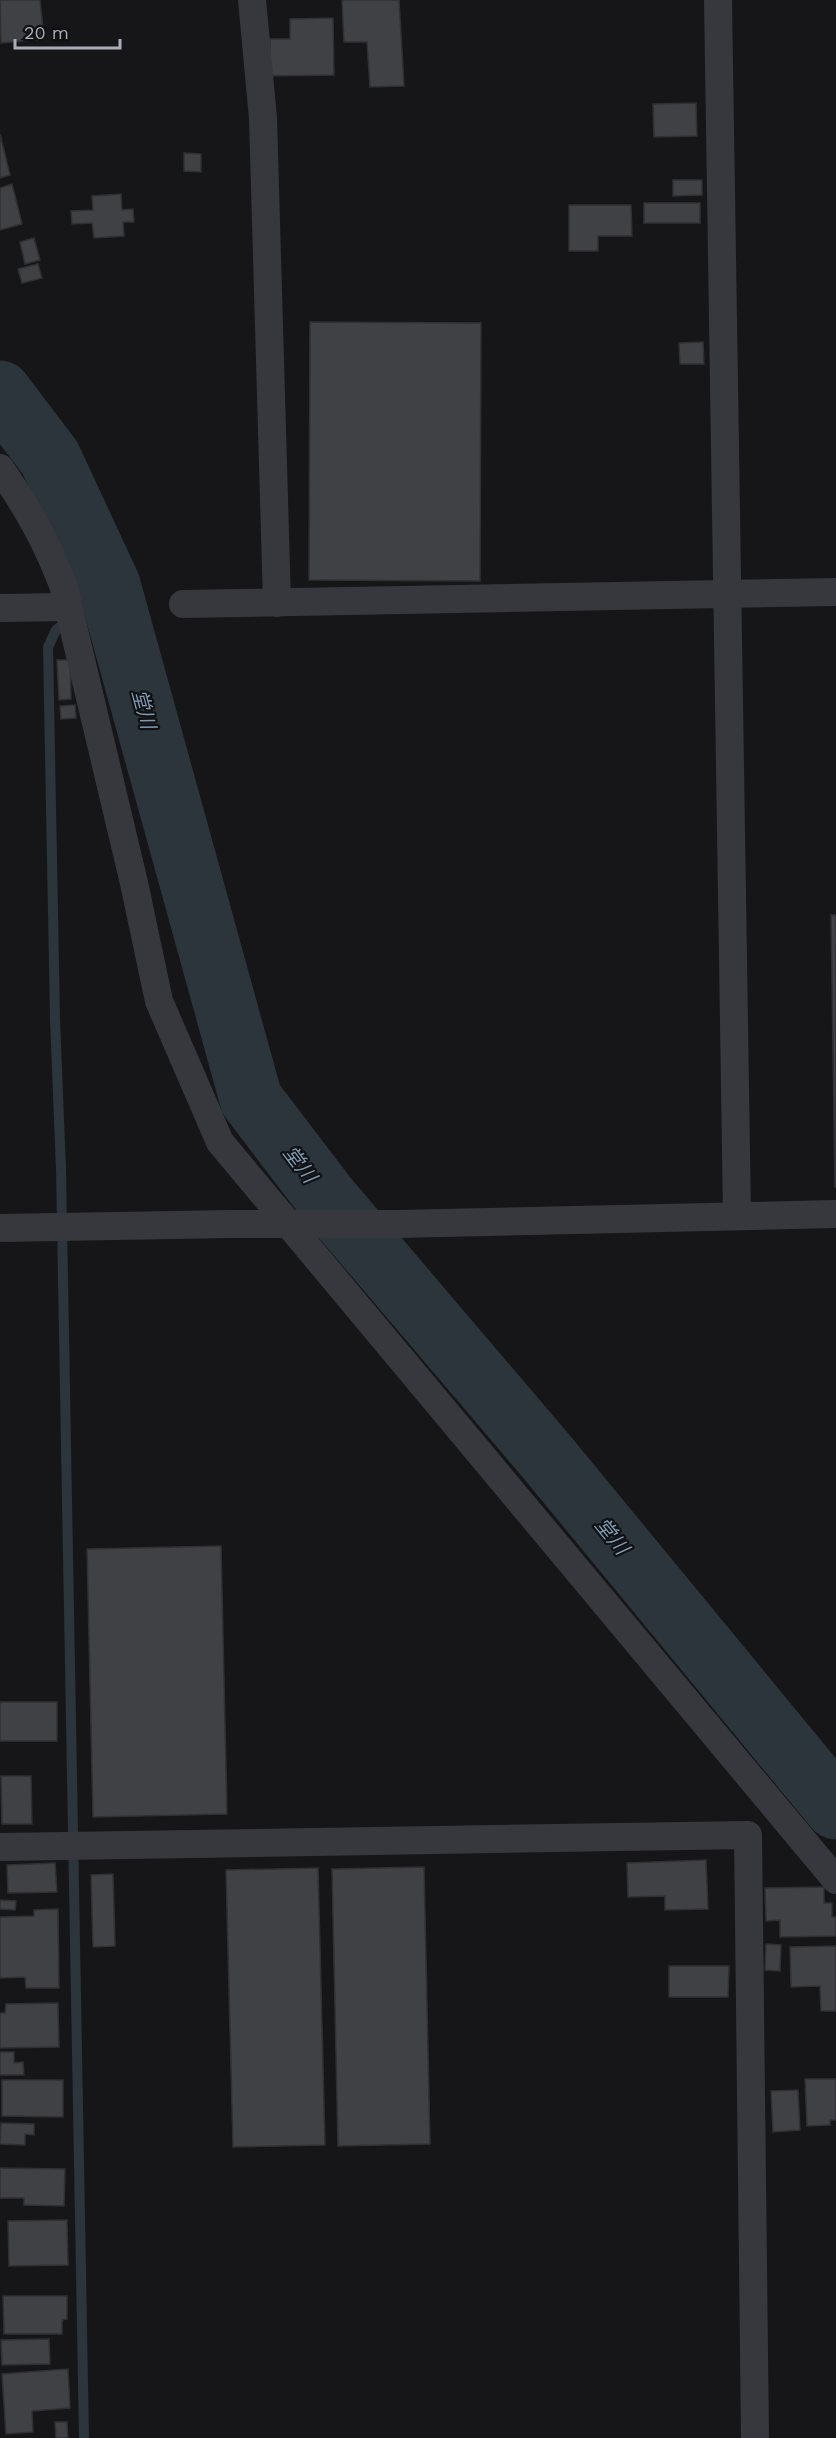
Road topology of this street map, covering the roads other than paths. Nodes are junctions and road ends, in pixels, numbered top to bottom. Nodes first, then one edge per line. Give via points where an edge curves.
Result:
1 (252, 0) edge
2 (718, 0) edge
3 (0, 468) edge
4 (836, 592) edge
5 (726, 594) junction
6 (277, 603) junction
7 (183, 604) dead end
8 (67, 607) junction
9 (0, 608) edge
10 (836, 1214) edge
11 (737, 1215) junction
12 (291, 1225) junction
13 (0, 1228) edge
14 (783, 1819) junction
15 (748, 1835) junction
16 (0, 1847) edge
17 (836, 1880) edge
18 (755, 2438) edge

1 - 6 street via 263,118
2 - 5 street
3 - 8 street via 28,508 50,552
4 - 5 street
5 - 6 street
5 - 11 street
6 - 7 street
8 - 9 street
8 - 12 street via 159,1001 220,1142
10 - 11 street
11 - 12 street
12 - 13 street
12 - 14 street
14 - 15 street
14 - 17 street
15 - 16 street
15 - 18 street

